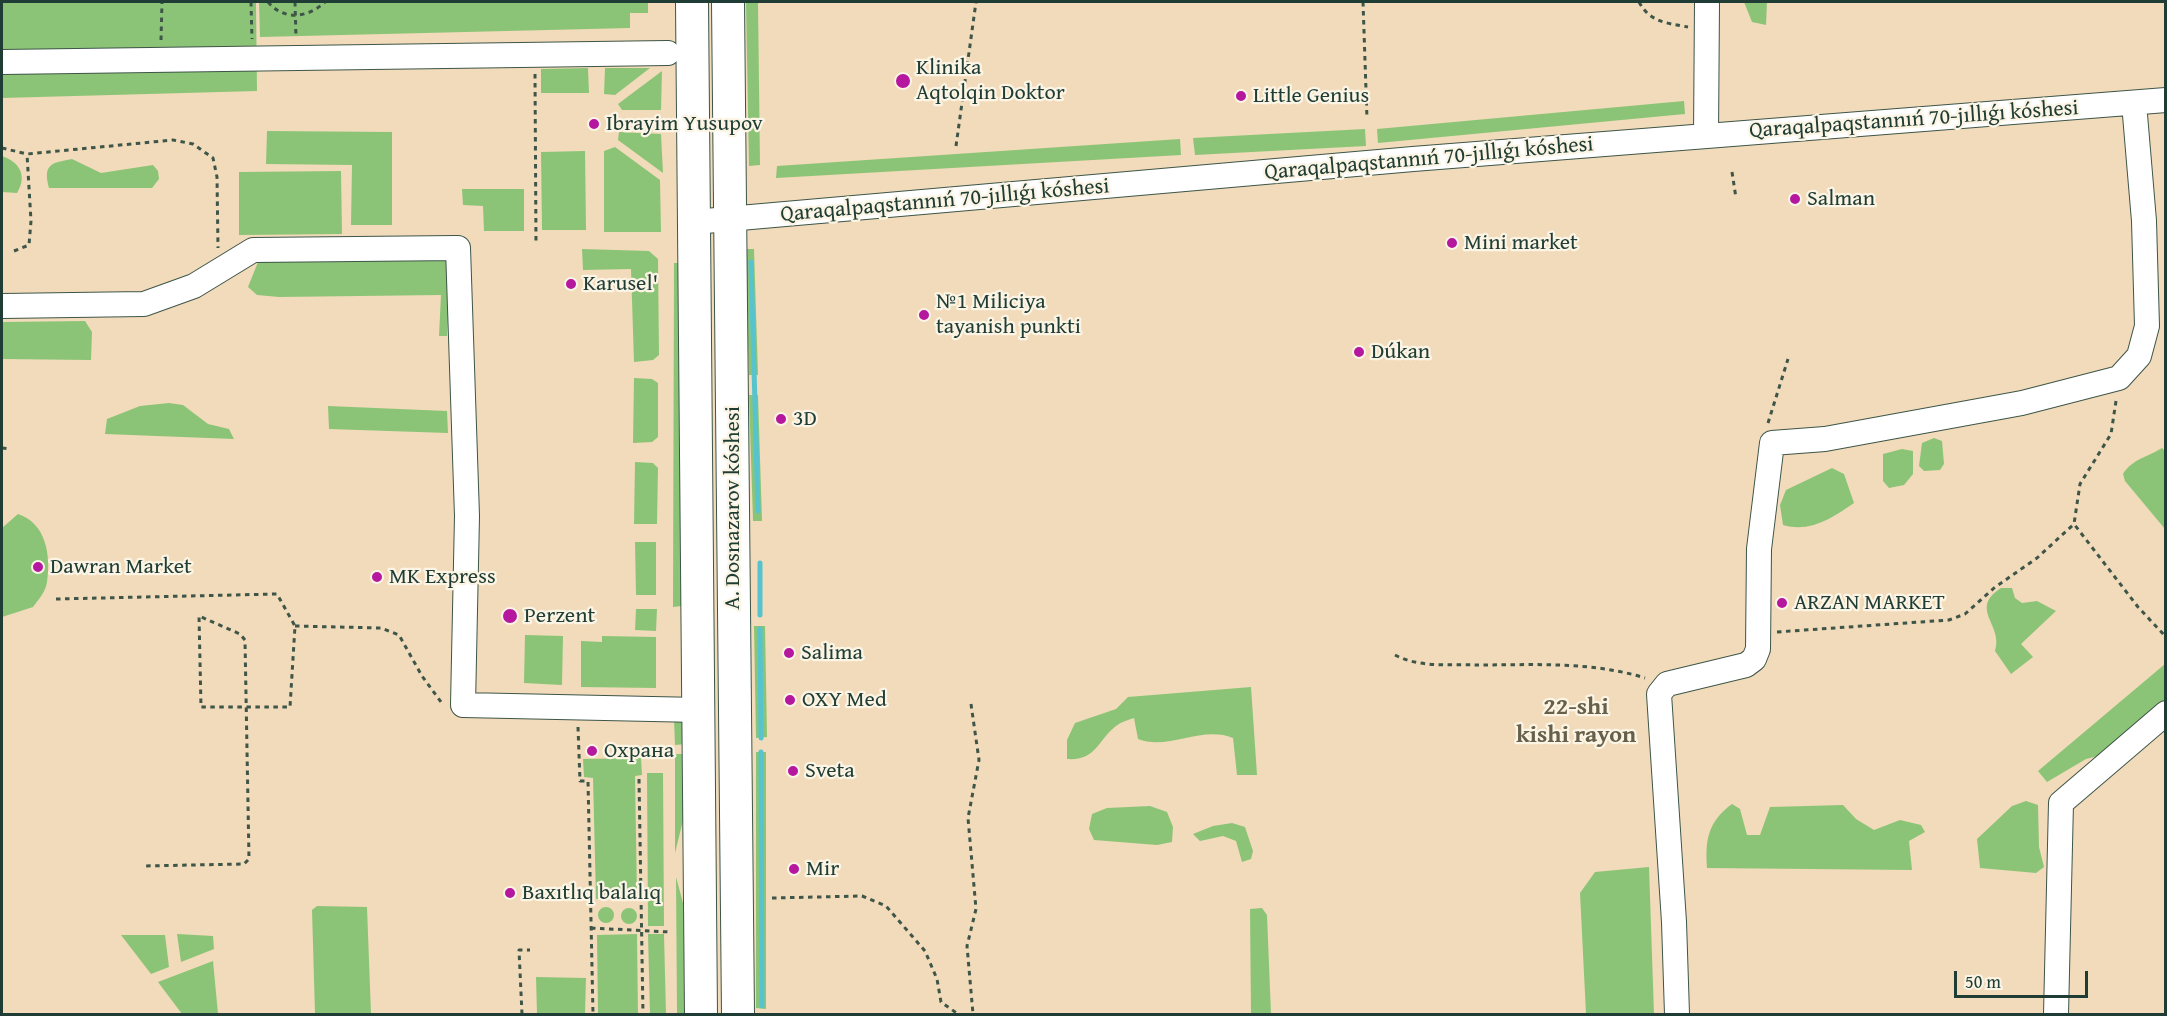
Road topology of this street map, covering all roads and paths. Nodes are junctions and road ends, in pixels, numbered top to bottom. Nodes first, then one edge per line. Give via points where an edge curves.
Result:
1 (162, 2) edge
2 (251, 2) edge
3 (268, 2) edge
4 (296, 2) edge
5 (325, 2) edge
6 (692, 2) edge
7 (728, 2) edge
8 (976, 2) edge
9 (1364, 2) edge
10 (1640, 2) edge
11 (1707, 2) edge
12 (296, 15) junction
13 (1707, 30) junction
14 (668, 53) dead end
15 (535, 54) junction
16 (252, 58) junction
17 (296, 58) junction
18 (161, 60) junction
19 (2, 62) edge
20 (2166, 100) edge
21 (2134, 103) junction
22 (1366, 119) dead end
23 (1706, 136) junction
24 (956, 146) dead end
25 (2, 148) edge
26 (27, 154) junction
27 (729, 161) junction
28 (694, 167) junction
29 (1732, 172) dead end
30 (1736, 198) dead end
31 (731, 221) junction
32 (694, 222) junction
33 (536, 244) dead end
34 (14, 251) dead end
35 (694, 256) junction
36 (731, 256) junction
37 (214, 274) junction
38 (2, 306) edge
39 (1788, 359) dead end
40 (2119, 378) junction
41 (1768, 424) dead end
42 (2, 447) edge
43 (10, 449) dead end
44 (2074, 524) junction
45 (56, 599) dead end
46 (295, 626) junction
47 (1758, 633) junction
48 (2166, 637) edge
49 (1395, 655) dead end
50 (1667, 684) junction
51 (971, 704) dead end
52 (444, 705) dead end
53 (246, 707) junction
54 (578, 707) junction
55 (699, 710) junction
56 (2166, 713) edge
57 (639, 779) dead end
58 (142, 866) dead end
59 (772, 898) dead end
60 (591, 928) junction
61 (641, 930) junction
62 (670, 932) dead end
63 (530, 950) dead end
64 (522, 1014) edge
65 (593, 1014) edge
66 (643, 1014) edge
67 (701, 1014) edge
68 (738, 1014) edge
69 (958, 1014) edge
70 (974, 1014) edge
71 (1677, 1014) edge
72 (2056, 1014) edge

1 - 18 path
2 - 16 path
3 - 12 path via 276,10
4 - 12 path
5 - 12 path via 306,14
6 - 28 main road, A. Dosnazarov kóshesi
7 - 27 main road, A. Dosnazarov kóshesi
8 - 24 path
9 - 22 path
10 - 13 path via 1655,21
11 - 13 street
12 - 17 path
13 - 23 street
14 - 15 street
15 - 17 street
15 - 33 path
16 - 17 street
16 - 18 street
18 - 19 street
20 - 21 street, Qaraqalpaqstannıń 70-jıllıǵı kóshesi
21 - 23 street, Qaraqalpaqstannıń 70-jıllıǵı kóshesi
21 - 40 street via 2144,222 2147,326 2139,356
23 - 31 street, Qaraqalpaqstannıń 70-jıllıǵı kóshesi
25 - 26 path
26 - 34 path via 29,244
26 - 37 path via 173,140 194,144 213,158 217,177 219,240
27 - 28 main road via 723,172 716,175 701,174
27 - 31 main road, A. Dosnazarov kóshesi
28 - 32 main road, A. Dosnazarov kóshesi
29 - 30 path
31 - 32 street, Qaraqalpaqstannıń 70-jıllıǵı kóshesi
31 - 36 main road, A. Dosnazarov kóshesi
32 - 35 main road, A. Dosnazarov kóshesi
35 - 36 main road via 717,248
35 - 55 main road, A. Dosnazarov kóshesi
36 - 68 main road, A. Dosnazarov kóshesi
37 - 38 street via 194,286 144,303
37 - 54 street via 253,250 458,248 467,516 463,705
39 - 41 path
40 - 44 path via 2111,434 2080,484
40 - 47 street via 2010,405 1825,439 1772,443 1759,549
42 - 43 path
44 - 47 path via 1965,614 1949,620
44 - 48 path
45 - 46 path via 277,594
46 - 52 path via 381,628 399,635
46 - 53 path via 290,707
47 - 50 street via 1758,649 1746,665
49 - 50 path via 1406,661 1438,664 1585,666 1628,672
50 - 71 street via 1659,694
51 - 70 path via 978,760 968,818 976,909 967,946
53 - 53 path via 245,640 240,634 199,616 201,707
53 - 58 path via 249,859 244,864
54 - 55 street
54 - 60 path via 580,781 588,782
55 - 67 main road, A. Dosnazarov kóshesi
56 - 72 street via 2061,803
57 - 61 path
59 - 69 path via 862,896 886,906 925,951 937,979 940,1002
60 - 61 path
60 - 65 path
61 - 62 path
61 - 66 path
63 - 64 path via 519,950

